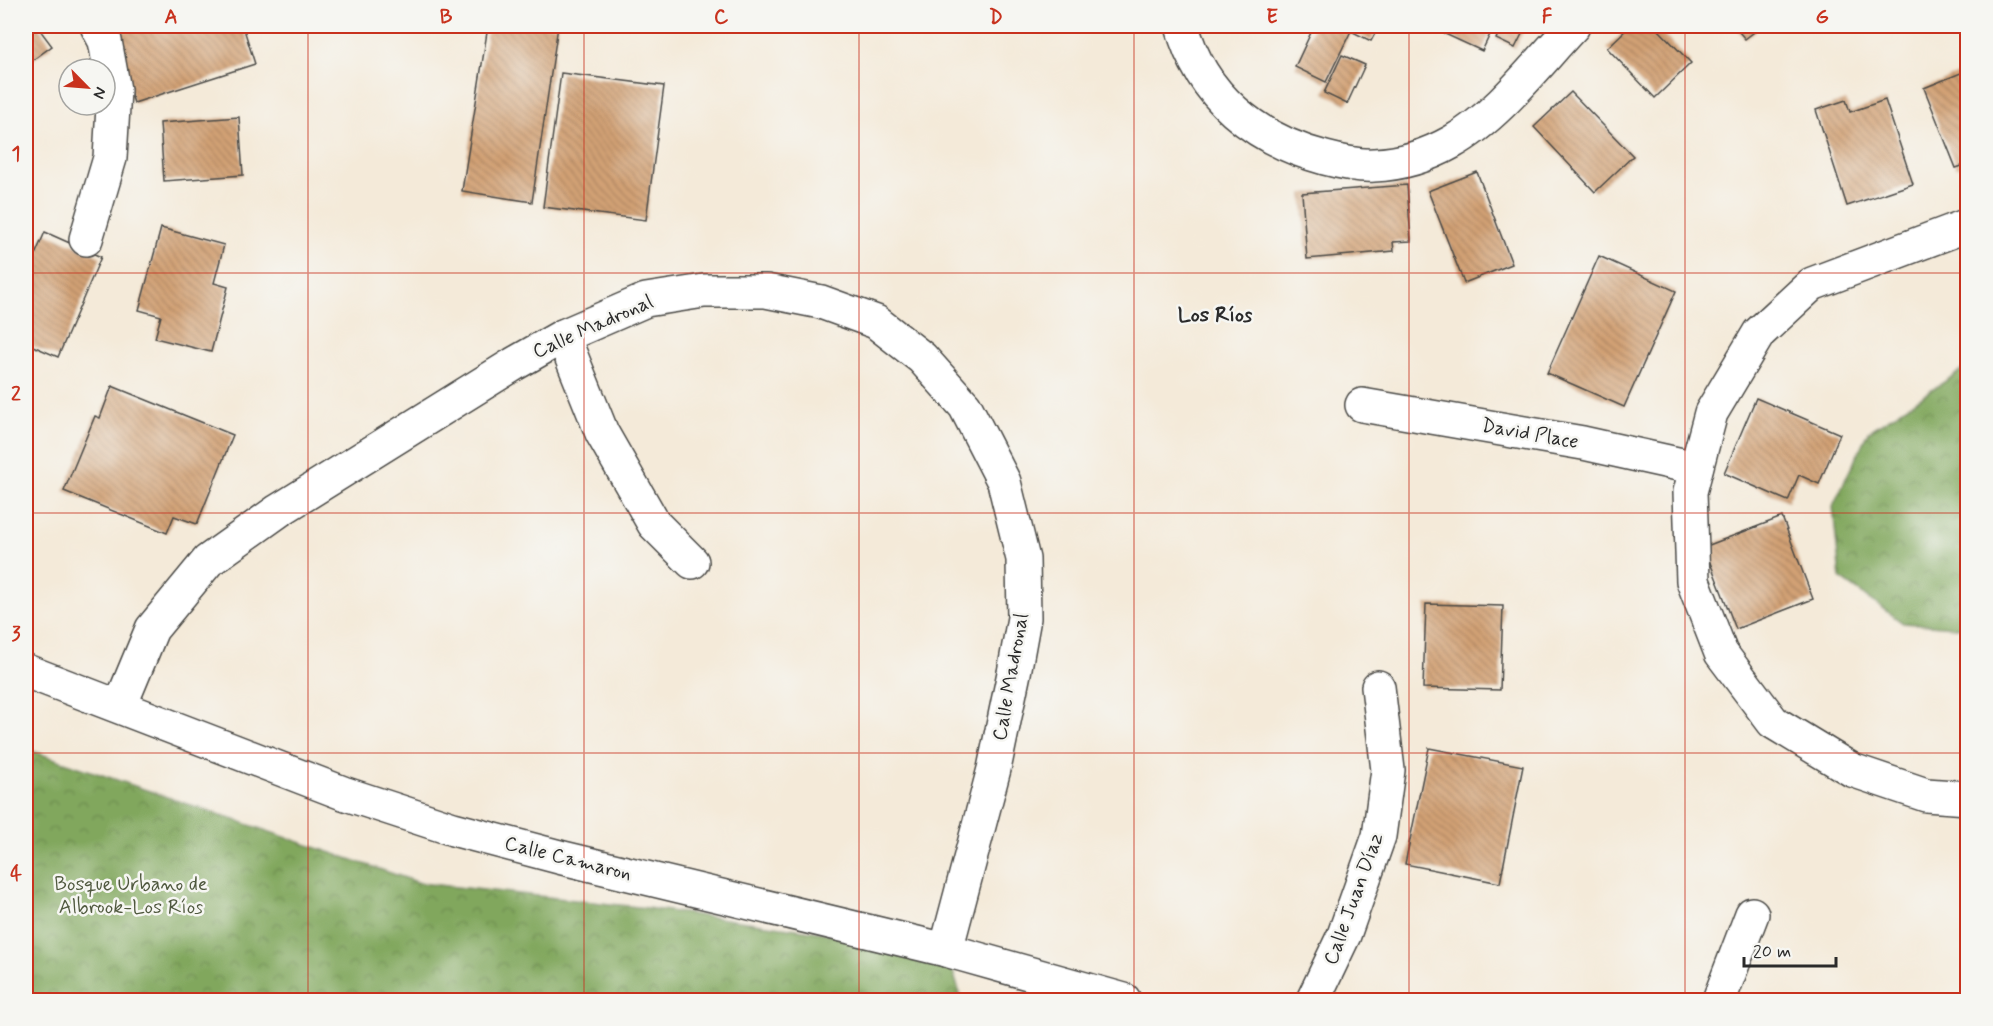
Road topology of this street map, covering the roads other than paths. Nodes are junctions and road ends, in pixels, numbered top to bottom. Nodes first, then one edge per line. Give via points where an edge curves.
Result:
1 (97, 26) edge
2 (1182, 26) edge
3 (1573, 26) edge
4 (1968, 225) edge
5 (86, 239) dead end
6 (563, 336) junction
7 (1362, 405) dead end
8 (1696, 468) junction
9 (692, 562) dead end
10 (26, 671) edge
11 (1378, 687) dead end
12 (120, 706) junction
13 (1968, 798) edge
14 (1752, 914) dead end
15 (946, 950) junction
16 (1124, 1000) edge
17 (1313, 1000) edge
18 (1719, 1000) edge

1 - 5 street via 105,41 114,90 110,158
2 - 3 street via 1212,88 1251,126 1308,153 1340,162 1373,165 1413,159 1471,130
4 - 8 street via 1812,284 1759,333 1711,413
6 - 9 street via 602,433 642,504 654,525
6 - 12 street, Calle Madronal via 278,511 208,561 152,629
6 - 15 street, Calle Madronal via 646,300 704,291 766,291 821,302 876,322 922,358 964,406 1004,482 1023,558 1024,618 994,769
7 - 8 street, David Place via 1583,443
8 - 13 street via 1690,492 1694,581 1721,652 1773,723 1852,770 1926,795
10 - 12 street, Calle Camaron
11 - 17 street, Calle Juan Díaz via 1388,770 1379,836 1344,935
12 - 15 street, Calle Camaron via 343,793 453,829
14 - 18 street
15 - 16 street, Calle Camaron

